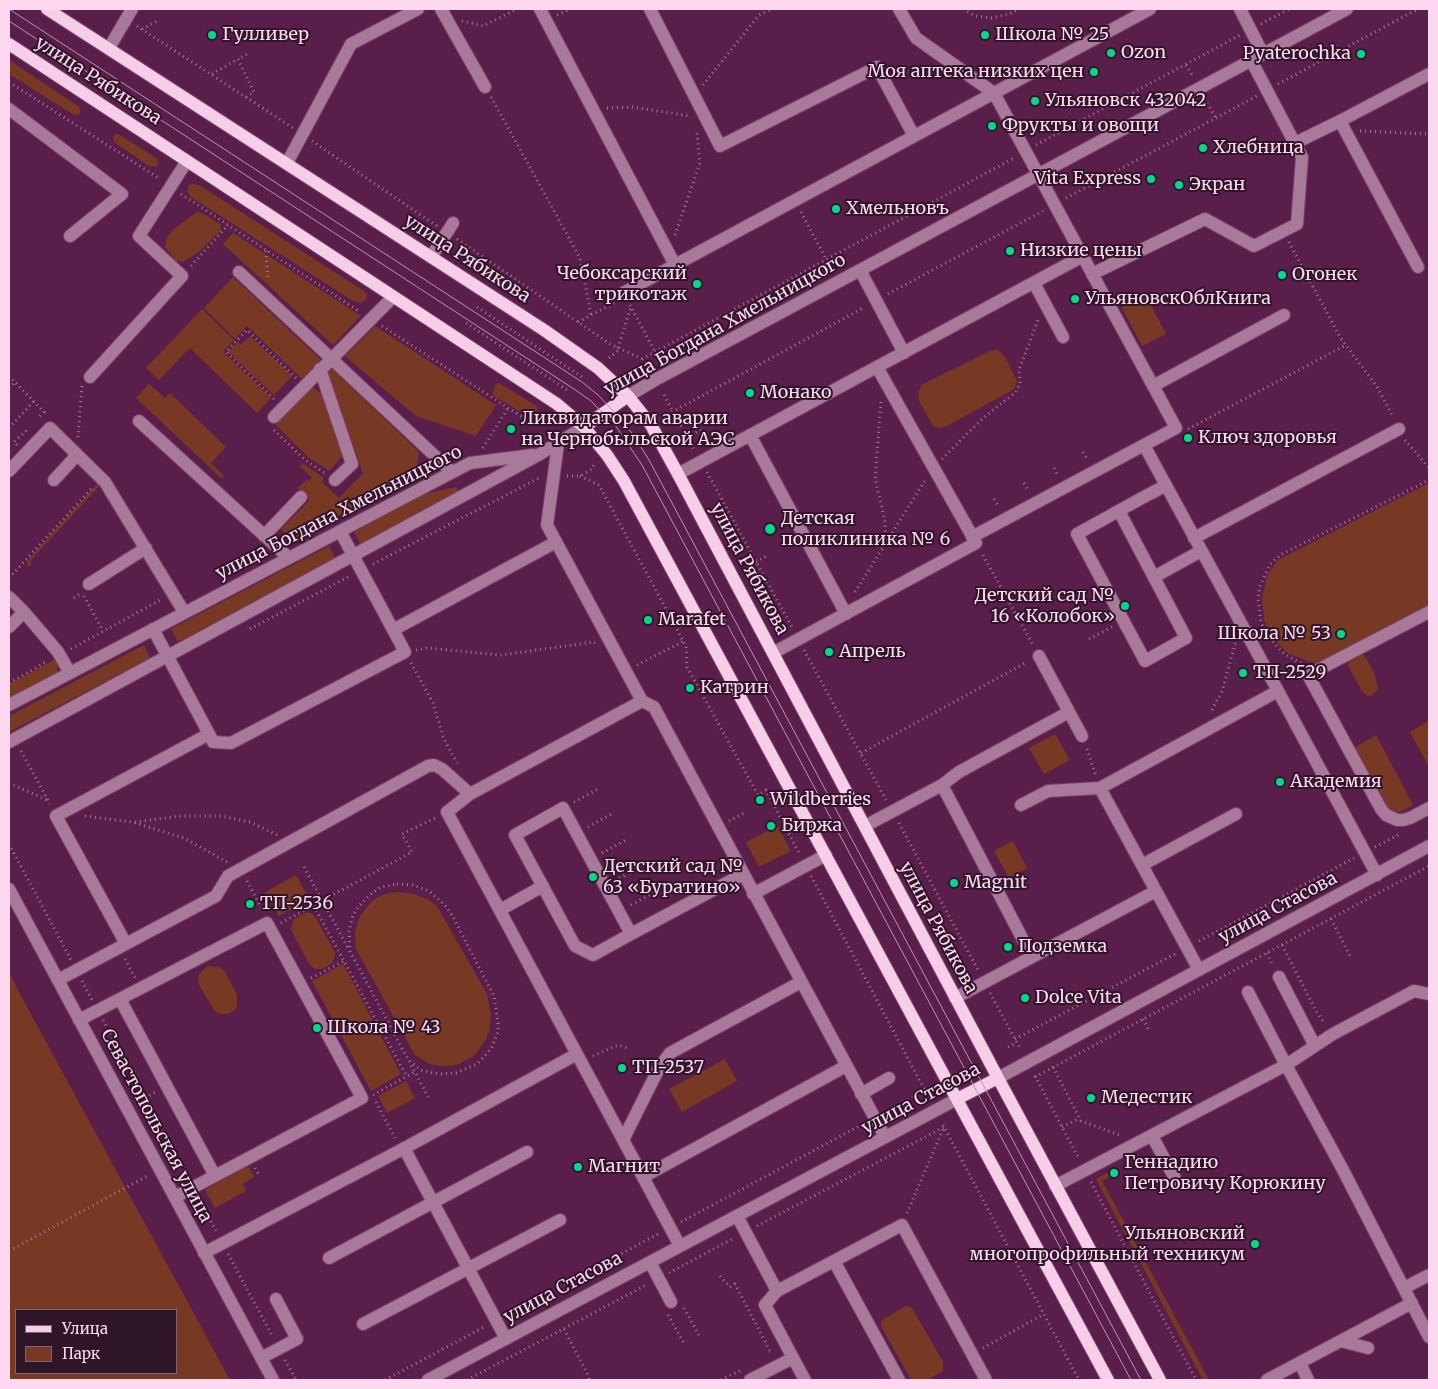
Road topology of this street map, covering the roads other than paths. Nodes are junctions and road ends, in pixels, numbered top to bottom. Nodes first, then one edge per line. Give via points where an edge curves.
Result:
1 (47, 9) edge
2 (418, 9) edge
3 (540, 9) edge
4 (650, 9) edge
5 (899, 9) edge
6 (1150, 9) edge
7 (1240, 9) edge
8 (1347, 9) edge
9 (443, 12) edge
10 (130, 14) edge
11 (9, 44) edge
12 (109, 48) junction
13 (1263, 54) junction
14 (1251, 60) junction
15 (1429, 74) edge
16 (484, 87) road end
17 (994, 93) junction
18 (9, 109) edge
19 (1342, 125) junction
20 (914, 136) junction
21 (1295, 143) junction
22 (187, 161) junction
23 (287, 164) junction
24 (1038, 174) junction
25 (450, 228) road end
26 (70, 236) dead end
27 (1083, 256) junction
28 (431, 257) junction
29 (675, 265) junction
30 (1418, 267) dead end
31 (860, 270) junction
32 (239, 272) dead end
33 (1092, 274) junction
34 (1034, 283) junction
35 (625, 295) road end
36 (393, 297) junction
37 (1284, 315) dead end
38 (1063, 337) dead end
39 (904, 352) junction
40 (331, 358) junction
41 (320, 369) junction
42 (880, 372) junction
43 (90, 378) road end
44 (1153, 386) junction
45 (628, 396) junction
46 (278, 412) road end
47 (139, 421) dead end
48 (584, 427) junction
49 (1399, 429) road end
50 (750, 435) junction
51 (558, 444) junction
52 (1144, 445) junction
53 (540, 454) junction
54 (77, 455) junction
55 (10, 467) edge
56 (452, 472) junction
57 (678, 474) junction
58 (54, 480) dead end
59 (336, 480) road end
60 (1165, 486) junction
61 (301, 497) dead end
62 (1119, 511) junction
63 (340, 531) junction
64 (264, 536) junction
65 (1194, 538) junction
66 (974, 540) junction
67 (556, 542) junction
68 (146, 548) junction
69 (1201, 551) junction
70 (353, 556) junction
71 (289, 558) junction
72 (1154, 577) junction
73 (89, 584) dead end
74 (9, 597) edge
75 (24, 612) junction
76 (184, 612) junction
77 (844, 612) junction
78 (1429, 612) edge
79 (9, 627) edge
80 (154, 629) junction
81 (393, 630) junction
82 (773, 653) junction
83 (168, 656) junction
84 (1034, 658) road end
85 (70, 673) junction
86 (1278, 691) junction
87 (642, 701) junction
88 (9, 705) edge
89 (1069, 712) junction
90 (209, 734) junction
91 (1082, 736) road end
92 (9, 742) edge
93 (942, 785) junction
94 (1100, 788) junction
95 (470, 794) junction
96 (1022, 805) dead end
97 (1429, 808) edge
98 (1236, 814) dead end
99 (865, 826) junction
100 (1429, 846) edge
101 (826, 855) junction
102 (1142, 865) junction
103 (743, 874) junction
104 (1377, 874) junction
105 (543, 886) junction
106 (9, 889) edge
107 (1156, 891) junction
108 (753, 894) junction
109 (500, 910) junction
110 (631, 934) junction
111 (122, 946) junction
112 (1032, 957) junction
113 (1199, 970) junction
114 (1280, 977) dead end
115 (58, 980) junction
116 (801, 982) junction
117 (1248, 992) dead end
118 (1429, 994) edge
119 (956, 998) junction
120 (120, 999) junction
121 (79, 1020) junction
122 (1315, 1046) junction
123 (579, 1058) junction
124 (1286, 1065) junction
125 (846, 1066) junction
126 (889, 1078) dead end
127 (998, 1078) junction
128 (861, 1094) junction
129 (957, 1099) junction
130 (1152, 1136) junction
131 (885, 1137) junction
132 (623, 1140) junction
133 (403, 1149) junction
134 (527, 1152) dead end
135 (215, 1176) junction
136 (643, 1177) junction
137 (1178, 1184) dead end
138 (1055, 1186) junction
139 (175, 1198) junction
140 (432, 1202) junction
141 (737, 1216) junction
142 (560, 1220) dead end
143 (680, 1246) junction
144 (204, 1253) junction
145 (328, 1258) dead end
146 (834, 1261) junction
147 (650, 1262) junction
148 (468, 1268) junction
149 (1429, 1275) edge
150 (1404, 1288) junction
151 (777, 1291) junction
152 (276, 1299) dead end
153 (1412, 1303) junction
154 (674, 1307) road end
155 (363, 1324) dead end
156 (1429, 1336) edge
157 (506, 1339) junction
158 (1341, 1341) junction
159 (1368, 1348) dead end
160 (261, 1358) junction
161 (793, 1358) junction
162 (1300, 1363) junction
163 (273, 1380) edge
164 (428, 1380) edge
165 (750, 1380) edge
166 (805, 1380) edge
167 (899, 1380) edge
168 (986, 1380) edge
169 (1108, 1380) edge
170 (1160, 1380) edge
171 (1267, 1380) edge
172 (1308, 1380) edge

1 - 12 main road, улица Рябикова
2 - 23 street via 351,44
3 - 29 street
4 - 20 street via 720,146 877,67
5 - 17 street via 916,38
6 - 17 street
7 - 13 street
8 - 13 street, улица Богдана Хмельницкого
9 - 16 street
10 - 12 street
11 - 22 main road, улица Рябикова
12 - 23 main road, улица Рябикова
13 - 14 street, улица Богдана Хмельницкого
14 - 21 street via 1270,88
14 - 24 street, улица Богдана Хмельницкого
15 - 19 street
17 - 20 street
17 - 24 street
18 - 26 street via 122,194
19 - 21 street
19 - 30 street
20 - 29 street
21 - 33 street via 1302,157 1297,224 1254,246 1205,219
22 - 36 main road, улица Рябикова
22 - 43 street via 139,236 182,276
23 - 28 main road, улица Рябикова
24 - 27 street
24 - 31 street, улица Богдана Хмельницкого
25 - 28 street
27 - 33 street
27 - 34 street
28 - 45 main road, улица Рябикова via 598,368
29 - 35 street
31 - 39 street
31 - 45 street, улица Богдана Хмельницкого
32 - 40 street
33 - 44 street
34 - 38 street
34 - 39 street
36 - 40 street
36 - 48 main road, улица Рябикова via 551,400
37 - 44 street
39 - 42 street
40 - 41 street
40 - 56 street
41 - 46 street
41 - 59 street via 352,464
42 - 50 street
42 - 66 street
44 - 52 street via 1176,428
45 - 48 main road, улица Богдана Хмельницкого
45 - 57 main road, улица Рябикова via 651,425
47 - 64 street
48 - 51 street, улица Богдана Хмельницкого
48 - 101 main road, улица Рябикова via 624,481
49 - 65 street
50 - 57 street
50 - 77 street
51 - 53 street, улица Богдана Хмельницкого
51 - 67 street via 547,525
52 - 60 street
52 - 66 street
53 - 56 street, улица Богдана Хмельницкого via 470,462
53 - 70 street
54 - 55 street via 50,428
54 - 58 street
54 - 68 street via 102,478
56 - 63 street, улица Богдана Хмельницкого
57 - 82 main road, улица Рябикова
60 - 62 street
60 - 65 street
61 - 64 street
62 - 72 street
62 - 72 street via 1077,534 1145,661 1186,638
63 - 70 street
63 - 71 street, улица Богдана Хмельницкого
64 - 71 street
65 - 69 street
66 - 77 street
67 - 81 street
67 - 87 street
68 - 73 street
68 - 76 street
69 - 72 street
69 - 86 street
70 - 81 street
70 - 83 street
71 - 76 street, улица Богдана Хмельницкого
74 - 75 street
75 - 79 street
75 - 85 street via 60,655
76 - 80 street, улица Богдана Хмельницкого
77 - 82 street
78 - 97 street via 1308,674 1386,815 1403,820
80 - 83 street
80 - 85 street, улица Богдана Хмельницкого
81 - 90 street via 405,652 231,743 213,742
82 - 99 main road, улица Рябикова
83 - 90 street
83 - 92 street
84 - 89 street
85 - 88 street, улица Богдана Хмельницкого
86 - 94 street
86 - 104 street
87 - 95 street
87 - 103 street via 654,707
89 - 91 street
89 - 93 street via 959,772
90 - 111 street via 61,814
93 - 99 street
93 - 112 street
94 - 96 street via 1048,791
94 - 102 street
95 - 109 street via 447,812
95 - 111 street via 442,769 428,766 228,876 216,896
98 - 102 street
99 - 119 main road, улица Рябикова
100 - 104 street, улица Стасова
101 - 108 street
101 - 129 main road, улица Рябикова
102 - 107 street
103 - 108 street
103 - 110 street
104 - 113 street, улица Стасова
105 - 109 street
105 - 110 street via 575,946 593,954
105 - 110 street via 515,835 563,808
106 - 115 street, Севастопольская улица
107 - 112 street
107 - 113 street
108 - 116 street
109 - 123 street
111 - 115 street
112 - 119 street
113 - 127 street, улица Стасова
114 - 122 street
115 - 121 street, Севастопольская улица
116 - 125 street
116 - 132 street via 670,1052
117 - 124 street
118 - 122 street via 1414,992
119 - 127 main road, улица Рябикова
120 - 121 street
120 - 135 street
120 - 135 street via 268,926 362,1098
121 - 139 street, Севастопольская улица
122 - 124 street
123 - 132 street
123 - 133 street
124 - 130 street
124 - 150 street
125 - 128 street
125 - 136 street
126 - 128 street
127 - 129 main road, улица Стасова
127 - 138 main road, улица Рябикова
128 - 131 street
129 - 131 street, улица Стасова
129 - 169 main road, улица Рябикова
130 - 137 street
130 - 138 street
131 - 141 street, улица Стасова
132 - 136 street
133 - 140 street
133 - 144 street
134 - 140 street
135 - 139 street
136 - 143 street
138 - 170 main road, улица Рябикова
139 - 144 street, Севастопольская улица
140 - 145 street
140 - 148 street
141 - 143 street, улица Стасова
141 - 151 street
142 - 148 street
143 - 147 street, улица Стасова
144 - 160 street, Севастопольская улица
146 - 151 street
146 - 167 street
146 - 168 street via 902,1225
147 - 154 street
147 - 157 street, улица Стасова
148 - 155 street
148 - 157 street
149 - 150 street
150 - 153 street
151 - 161 street via 765,1305
152 - 160 street via 297,1340
153 - 156 street
153 - 158 street
157 - 164 street, улица Стасова
158 - 159 street
158 - 162 street
160 - 163 street, Севастопольская улица
161 - 165 street
161 - 166 street
162 - 171 street
162 - 172 street

